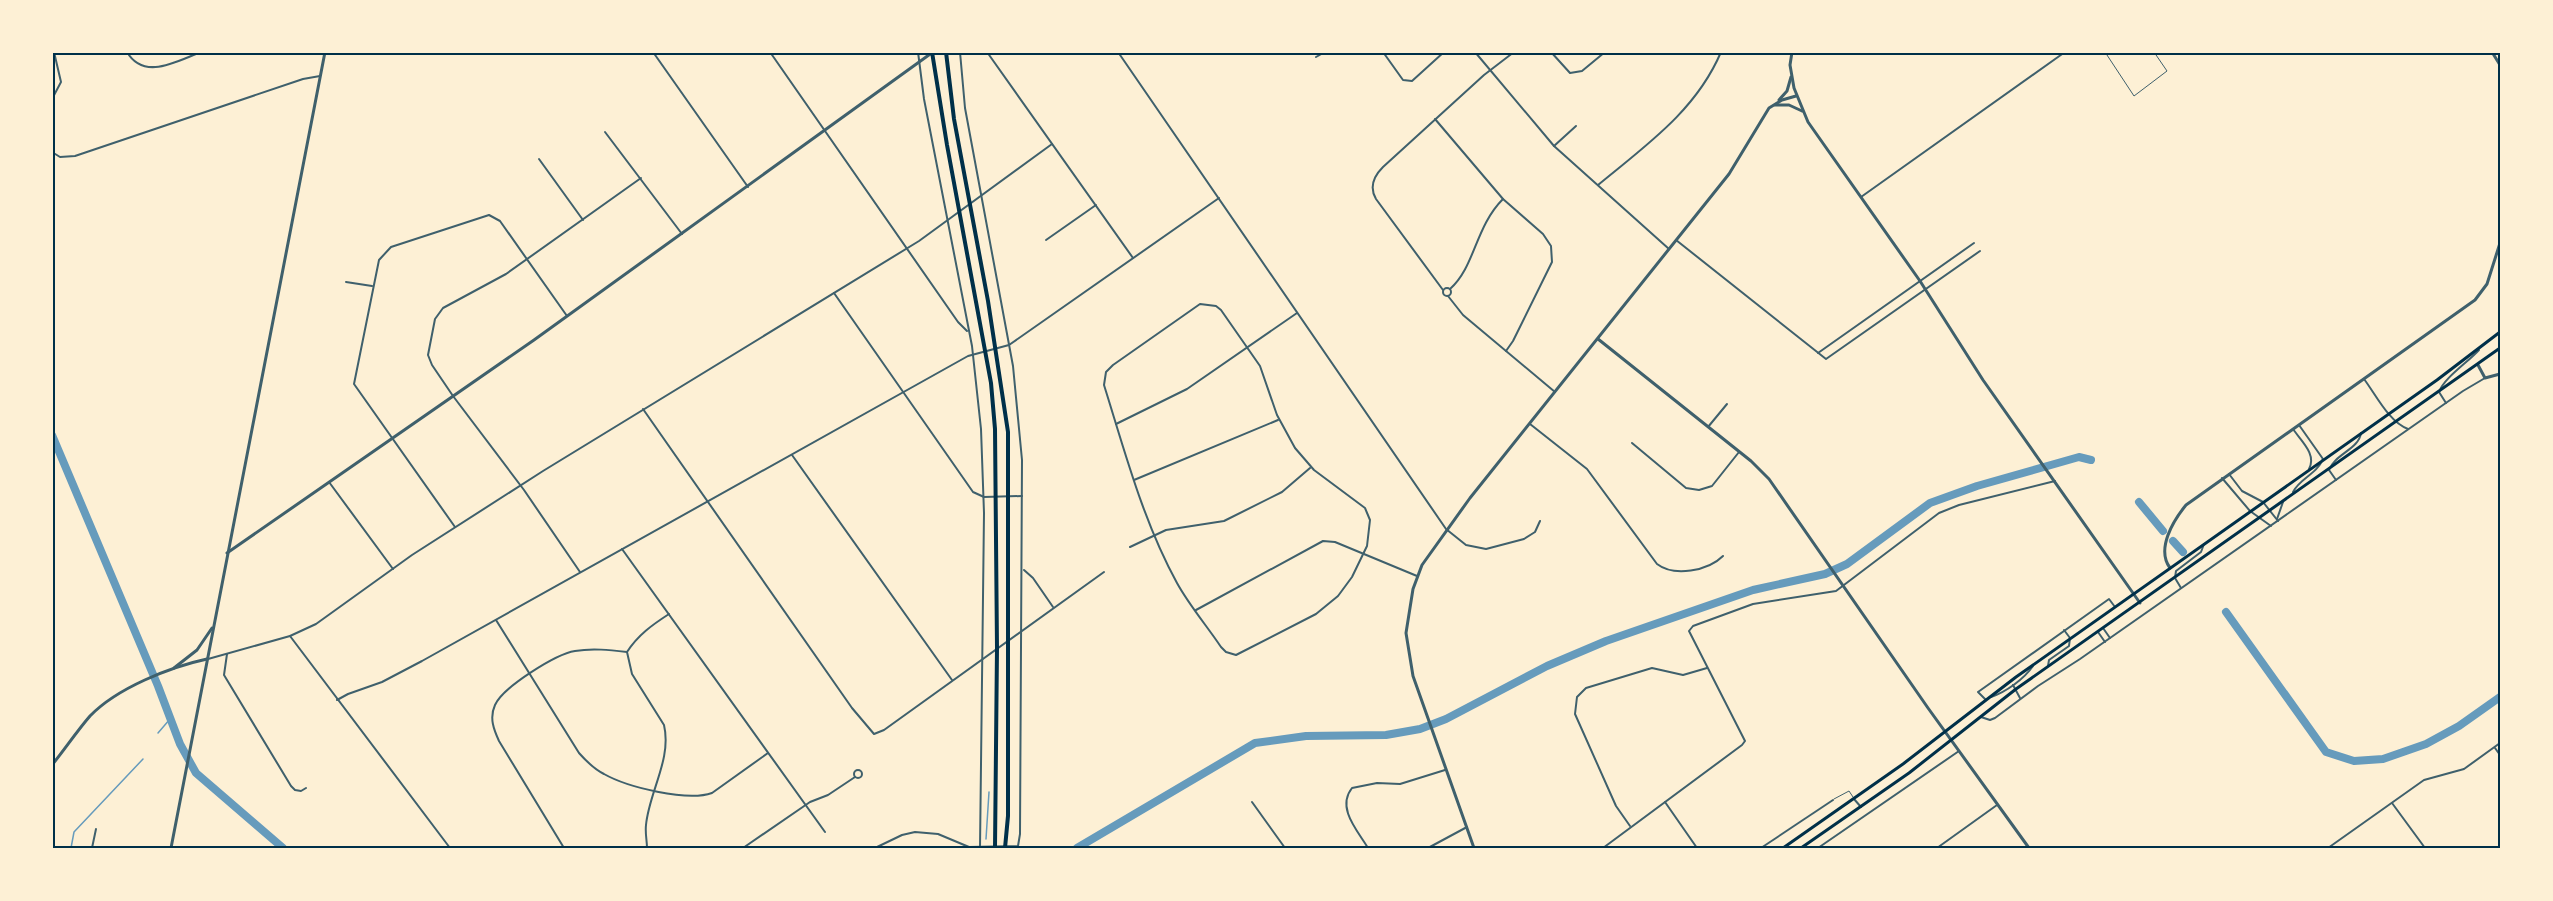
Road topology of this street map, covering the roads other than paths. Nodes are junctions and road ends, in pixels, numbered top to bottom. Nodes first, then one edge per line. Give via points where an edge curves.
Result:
1 (54, 52) edge
2 (127, 52) edge
3 (201, 52) edge
4 (325, 52) edge
5 (653, 52) edge
6 (770, 52) edge
7 (918, 52) edge
8 (946, 52) edge
9 (960, 52) edge
10 (987, 52) edge
11 (1118, 52) edge
12 (1325, 52) edge
13 (1383, 52) edge
14 (1444, 52) edge
15 (1475, 52) edge
16 (1514, 52) edge
17 (1551, 52) edge
18 (1605, 52) edge
19 (1721, 52) edge
20 (1792, 52) edge
21 (2066, 52) edge
22 (2105, 52) edge
23 (2154, 52) edge
24 (2492, 52) edge
25 (933, 53) edge
26 (1316, 57) dead end
27 (919, 62) junction
28 (2500, 64) edge
29 (1491, 72) junction
30 (321, 76) junction
31 (1791, 76) junction
32 (1796, 96) junction
33 (52, 99) edge
34 (1773, 105) junction
35 (1802, 111) junction
36 (1435, 119) junction
37 (1576, 126) dead end
38 (605, 132) dead end
39 (824, 132) junction
40 (1052, 144) junction
41 (1554, 146) junction
42 (52, 152) edge
43 (539, 159) dead end
44 (640, 178) junction
45 (1598, 185) junction
46 (748, 187) junction
47 (982, 195) junction
48 (1861, 197) junction
49 (1219, 198) junction
50 (1503, 199) junction
51 (970, 204) junction
52 (1096, 204) junction
53 (960, 211) junction
54 (583, 220) junction
55 (947, 220) junction
56 (682, 234) junction
57 (1046, 240) dead end
58 (1676, 240) junction
59 (1974, 243) dead end
60 (2500, 243) edge
61 (906, 249) junction
62 (1669, 249) junction
63 (1980, 251) dead end
64 (1133, 258) junction
65 (527, 259) junction
66 (1920, 281) junction
67 (346, 282) dead end
68 (372, 286) junction
69 (1450, 289) junction
70 (1925, 289) junction
71 (1443, 290) junction
72 (834, 293) junction
73 (1448, 296) junction
74 (1298, 312) junction
75 (567, 316) junction
76 (1859, 324) junction
77 (968, 331) junction
78 (1864, 332) junction
79 (2500, 332) edge
80 (1597, 339) junction
81 (1010, 345) junction
82 (2483, 345) junction
83 (1248, 348) junction
84 (2500, 348) edge
85 (995, 349) junction
86 (1506, 351) junction
87 (986, 352) junction
88 (1818, 353) junction
89 (973, 355) junction
90 (2478, 365) junction
91 (2500, 374) edge
92 (2485, 378) junction
93 (2364, 379) junction
94 (1556, 392) junction
95 (2439, 392) junction
96 (904, 393) junction
97 (453, 396) junction
98 (2446, 403) junction
99 (1727, 404) dead end
100 (643, 409) junction
101 (2389, 413) junction
102 (1279, 419) junction
103 (2397, 422) junction
104 (1116, 424) junction
105 (1530, 424) junction
106 (2298, 425) junction
107 (1708, 427) junction
108 (2293, 429) junction
109 (2408, 429) junction
110 (2361, 433) junction
111 (391, 438) junction
112 (1632, 443) dead end
113 (1739, 452) junction
114 (792, 455) junction
115 (2323, 459) junction
116 (1311, 467) junction
117 (2309, 469) junction
118 (2329, 470) junction
119 (2228, 474) junction
120 (2222, 478) junction
121 (1134, 480) junction
122 (2336, 480) junction
123 (2055, 481) junction
124 (329, 482) junction
125 (519, 486) junction
126 (2293, 495) junction
127 (997, 496) junction
128 (1009, 496) junction
129 (1022, 496) junction
130 (984, 497) junction
131 (2284, 501) junction
132 (707, 502) junction
133 (2263, 502) junction
134 (2270, 510) junction
135 (2250, 511) junction
136 (2259, 518) junction
137 (2277, 520) junction
138 (1540, 521) dead end
139 (2271, 526) junction
140 (454, 527) junction
141 (1446, 529) junction
142 (1154, 536) junction
143 (2204, 544) junction
144 (1130, 547) dead end
145 (622, 549) junction
146 (227, 553) junction
147 (1363, 554) junction
148 (1723, 556) dead end
149 (2170, 568) junction
150 (393, 569) junction
151 (1023, 569) junction
152 (1104, 572) dead end
153 (580, 573) junction
154 (1417, 576) junction
155 (2175, 578) junction
156 (1844, 586) junction
157 (2181, 588) junction
158 (2134, 594) junction
159 (2140, 603) junction
160 (1053, 607) junction
161 (2115, 607) junction
162 (1196, 610) junction
163 (669, 614) junction
164 (496, 620) junction
165 (214, 624) junction
166 (2103, 628) junction
167 (1022, 629) junction
168 (2064, 630) junction
169 (2098, 632) junction
170 (290, 636) junction
171 (2070, 638) junction
172 (2110, 638) junction
173 (1008, 640) junction
174 (2105, 642) junction
175 (997, 648) junction
176 (627, 652) junction
177 (227, 654) junction
178 (983, 658) junction
179 (208, 659) junction
180 (2035, 663) junction
181 (1707, 668) junction
182 (2047, 668) junction
183 (168, 672) junction
184 (530, 675) junction
185 (952, 681) junction
186 (2013, 685) junction
187 (2016, 689) junction
188 (2021, 698) junction
189 (337, 700) junction
190 (1984, 700) junction
191 (1980, 717) junction
192 (1944, 731) junction
193 (1950, 739) junction
194 (2500, 743) edge
195 (2494, 747) junction
196 (1959, 751) junction
197 (768, 753) junction
198 (2500, 756) edge
199 (52, 765) edge
200 (1445, 771) junction
201 (855, 777) dead end
202 (306, 788) dead end
203 (654, 790) junction
204 (1854, 799) junction
205 (1833, 800) joint
206 (1665, 801) junction
207 (1252, 802) dead end
208 (2392, 803) junction
209 (806, 805) junction
210 (1998, 805) junction
211 (1861, 807) junction
212 (1467, 827) junction
213 (1631, 827) junction
214 (96, 829) dead end
215 (825, 832) dead end
216 (995, 847) edge
217 (1005, 847) edge
218 (2334, 847) edge
219 (980, 848) edge
220 (1786, 848) edge
221 (92, 849) edge
222 (171, 849) edge
223 (450, 849) edge
224 (564, 849) edge
225 (647, 849) edge
226 (743, 849) edge
227 (875, 849) edge
228 (1286, 849) edge
229 (1368, 849) edge
230 (1428, 849) edge
231 (1474, 849) edge
232 (1603, 849) edge
233 (1697, 849) edge
234 (1761, 849) edge
235 (1802, 849) edge
236 (1818, 849) edge
237 (1937, 849) edge
238 (2028, 849) edge
239 (2328, 849) edge
240 (2425, 849) edge

1 - 33 street via 61,82
2 - 3 street via 138,65 150,69
4 - 30 street
5 - 46 street
6 - 39 street
7 - 27 street
8 - 51 main road
9 - 47 street
10 - 40 street
11 - 49 street
12 - 26 street
13 - 14 street via 1403,80 1412,81
15 - 29 street
16 - 29 street
17 - 18 street via 1570,73 1582,71
19 - 45 street via 1703,87 1679,116
20 - 31 street
21 - 48 street
22 - 23 lane via 2134,96 2167,71
24 - 28 street
25 - 27 street
25 - 53 main road
27 - 39 street
27 - 55 street
29 - 36 street
29 - 41 street
30 - 42 street via 75,156 60,157
30 - 146 street
31 - 32 street
31 - 34 street via 1785,96
32 - 34 street
32 - 35 street
34 - 35 street via 1789,105
34 - 58 street via 1729,174
35 - 48 street
36 - 50 street
36 - 71 street via 1383,167 1374,180 1373,195
37 - 41 street
38 - 44 street
39 - 46 street
39 - 61 street
40 - 47 street
40 - 52 street
41 - 45 street
43 - 54 street
44 - 54 street
44 - 56 street
45 - 62 street
46 - 56 street
47 - 51 street
47 - 81 street
48 - 66 street
49 - 64 street
49 - 74 street
50 - 69 street via 1486,219 1463,274
50 - 86 street via 1549,241 1553,254 1524,322
51 - 53 street
51 - 85 main road
52 - 57 street
52 - 64 street
53 - 55 street
53 - 87 main road
54 - 65 street
55 - 61 street
55 - 77 street
56 - 75 street
58 - 62 street
58 - 88 street
59 - 66 street
60 - 93 street via 2482,292 2464,309
61 - 72 street
61 - 77 street
62 - 80 street
63 - 70 street
64 - 81 street
65 - 68 street via 495,217 483,216 386,251 379,260
65 - 75 street
65 - 97 street via 439,312 428,355
66 - 70 street
66 - 76 street
67 - 68 street
68 - 111 street via 354,379 356,388
69 - 71 street
69 - 73 street
70 - 78 street
70 - 123 street
71 - 73 street
72 - 96 street
72 - 100 street
73 - 86 street via 1463,315
74 - 83 street
74 - 141 street
75 - 97 street
76 - 78 street
76 - 88 street
77 - 89 street
78 - 88 street via 1826,359
79 - 82 main road
80 - 94 street
80 - 107 street
81 - 85 street
81 - 129 street via 1019,416
82 - 95 street via 2442,384
82 - 101 main road
83 - 102 street via 1260,366
83 - 104 street via 1187,389
83 - 104 street via 1221,310 1202,304 1106,372 1104,385
84 - 90 main road
85 - 87 street
85 - 128 main road via 1008,432
86 - 94 street
87 - 89 street
87 - 127 main road via 995,429
89 - 96 street
89 - 130 street
90 - 92 street
90 - 95 main road
91 - 92 street
92 - 98 street
93 - 101 street
93 - 106 street
94 - 105 street
95 - 98 street
95 - 103 main road
96 - 114 street
96 - 130 street via 973,492
97 - 111 street
97 - 125 street
98 - 109 street
99 - 107 street
100 - 125 street
100 - 132 street
101 - 103 street
101 - 110 main road
102 - 116 street
102 - 121 street
103 - 109 street
103 - 118 main road
104 - 121 street
105 - 141 street
105 - 148 street via 1587,469 1664,569 1686,570 1716,563
106 - 108 street
106 - 115 street
107 - 113 street
108 - 117 street via 2312,456
108 - 119 street
109 - 122 street
110 - 115 main road
110 - 118 street via 2359,442 2332,461
111 - 124 street
111 - 140 street
112 - 113 street via 1686,488 1699,490 1712,486
113 - 156 street via 1769,479
114 - 132 street
114 - 185 street
115 - 117 main road
115 - 126 street via 2319,468 2297,485
116 - 142 street via 1282,492 1224,521 1174,528
116 - 147 street via 1368,514 1370,536
117 - 133 main road
118 - 122 street
118 - 126 main road
119 - 120 street
119 - 133 street via 2242,491
120 - 135 street
120 - 149 street via 2177,516 2164,554
121 - 142 street
122 - 137 street
123 - 156 street via 1939,513
123 - 158 street
124 - 146 street
124 - 150 street
125 - 140 street
125 - 153 street
126 - 131 main road
127 - 128 street
127 - 130 street
127 - 175 main road
128 - 129 street
128 - 173 main road
129 - 151 street
130 - 178 street
131 - 134 main road
131 - 137 street
132 - 145 street
132 - 185 street via 874,734
133 - 134 street
133 - 135 main road
134 - 136 main road
134 - 137 street
135 - 136 street
135 - 143 main road
136 - 139 street
136 - 155 main road
137 - 139 street
138 - 141 street via 1535,532 1524,539 1486,549 1466,546
139 - 157 street
140 - 150 street
141 - 154 street
142 - 144 street
142 - 162 street via 1178,585
143 - 149 main road
143 - 155 street via 2201,552 2176,571
145 - 153 street
145 - 163 street
146 - 165 street
147 - 154 street
147 - 162 street via 1323,541
147 - 162 street via 1345,587 1329,604 1241,654 1230,654 1221,647
149 - 158 main road
150 - 170 street via 316,624
151 - 160 street
151 - 167 street
152 - 160 street
153 - 164 street
154 - 200 street via 1406,633 1413,676
155 - 157 street
155 - 159 main road
156 - 181 street via 1836,591 1753,604 1694,626 1689,631
156 - 192 street
157 - 172 street
158 - 159 street
158 - 161 main road
159 - 166 main road
160 - 167 street
161 - 168 street via 2109,599
161 - 171 main road
163 - 176 street via 649,627
163 - 197 street
164 - 184 street
164 - 189 street via 382,682
165 - 179 street
165 - 183 street via 197,650
166 - 169 main road
166 - 172 street
167 - 173 street
167 - 217 street via 1020,834 1018,846
168 - 171 street
168 - 190 street via 1977,692
169 - 174 street
169 - 182 main road
170 - 177 street
170 - 189 street
171 - 180 main road
171 - 182 street via 2069,646 2049,660
172 - 174 street
173 - 175 street
173 - 217 main road
174 - 188 street
175 - 178 street
175 - 216 main road
176 - 184 street via 572,651
176 - 203 street via 632,674 666,734
177 - 179 street
177 - 202 street via 224,675 237,699 291,786 301,791
178 - 185 street
178 - 219 street
179 - 183 street
179 - 222 street
180 - 186 street
180 - 190 main road
181 - 206 street via 1744,741
181 - 213 street via 1683,675 1652,668 1586,688 1577,698 1575,714 1616,806
182 - 187 main road
183 - 199 street via 124,690 91,716
184 - 203 street via 586,761 612,778
184 - 224 street via 509,688 494,706 492,723
186 - 187 street
186 - 190 street
187 - 188 street
187 - 191 main road
188 - 191 street via 1995,718
189 - 223 street
190 - 192 main road
191 - 193 main road
192 - 193 street
192 - 204 main road
193 - 196 street
193 - 211 main road
194 - 195 street
195 - 198 street
195 - 208 street via 2464,769 2424,780
196 - 210 street
196 - 236 street
197 - 203 street via 712,793 686,797
197 - 209 street
200 - 212 street
200 - 229 street via 1400,784 1352,788 1345,805
201 - 209 street
203 - 225 street via 645,828
204 - 205 lane via 1849,791
204 - 211 street
204 - 220 main road
205 - 234 street
206 - 213 street
206 - 233 street
207 - 228 street
208 - 218 street
208 - 240 street
209 - 215 street
209 - 226 street
210 - 237 street
210 - 238 street
211 - 235 main road
212 - 230 street
212 - 231 street
213 - 232 street
214 - 221 street
216 - 217 street
216 - 219 street
218 - 239 street
219 - 227 street via 938,834 915,832 902,834

